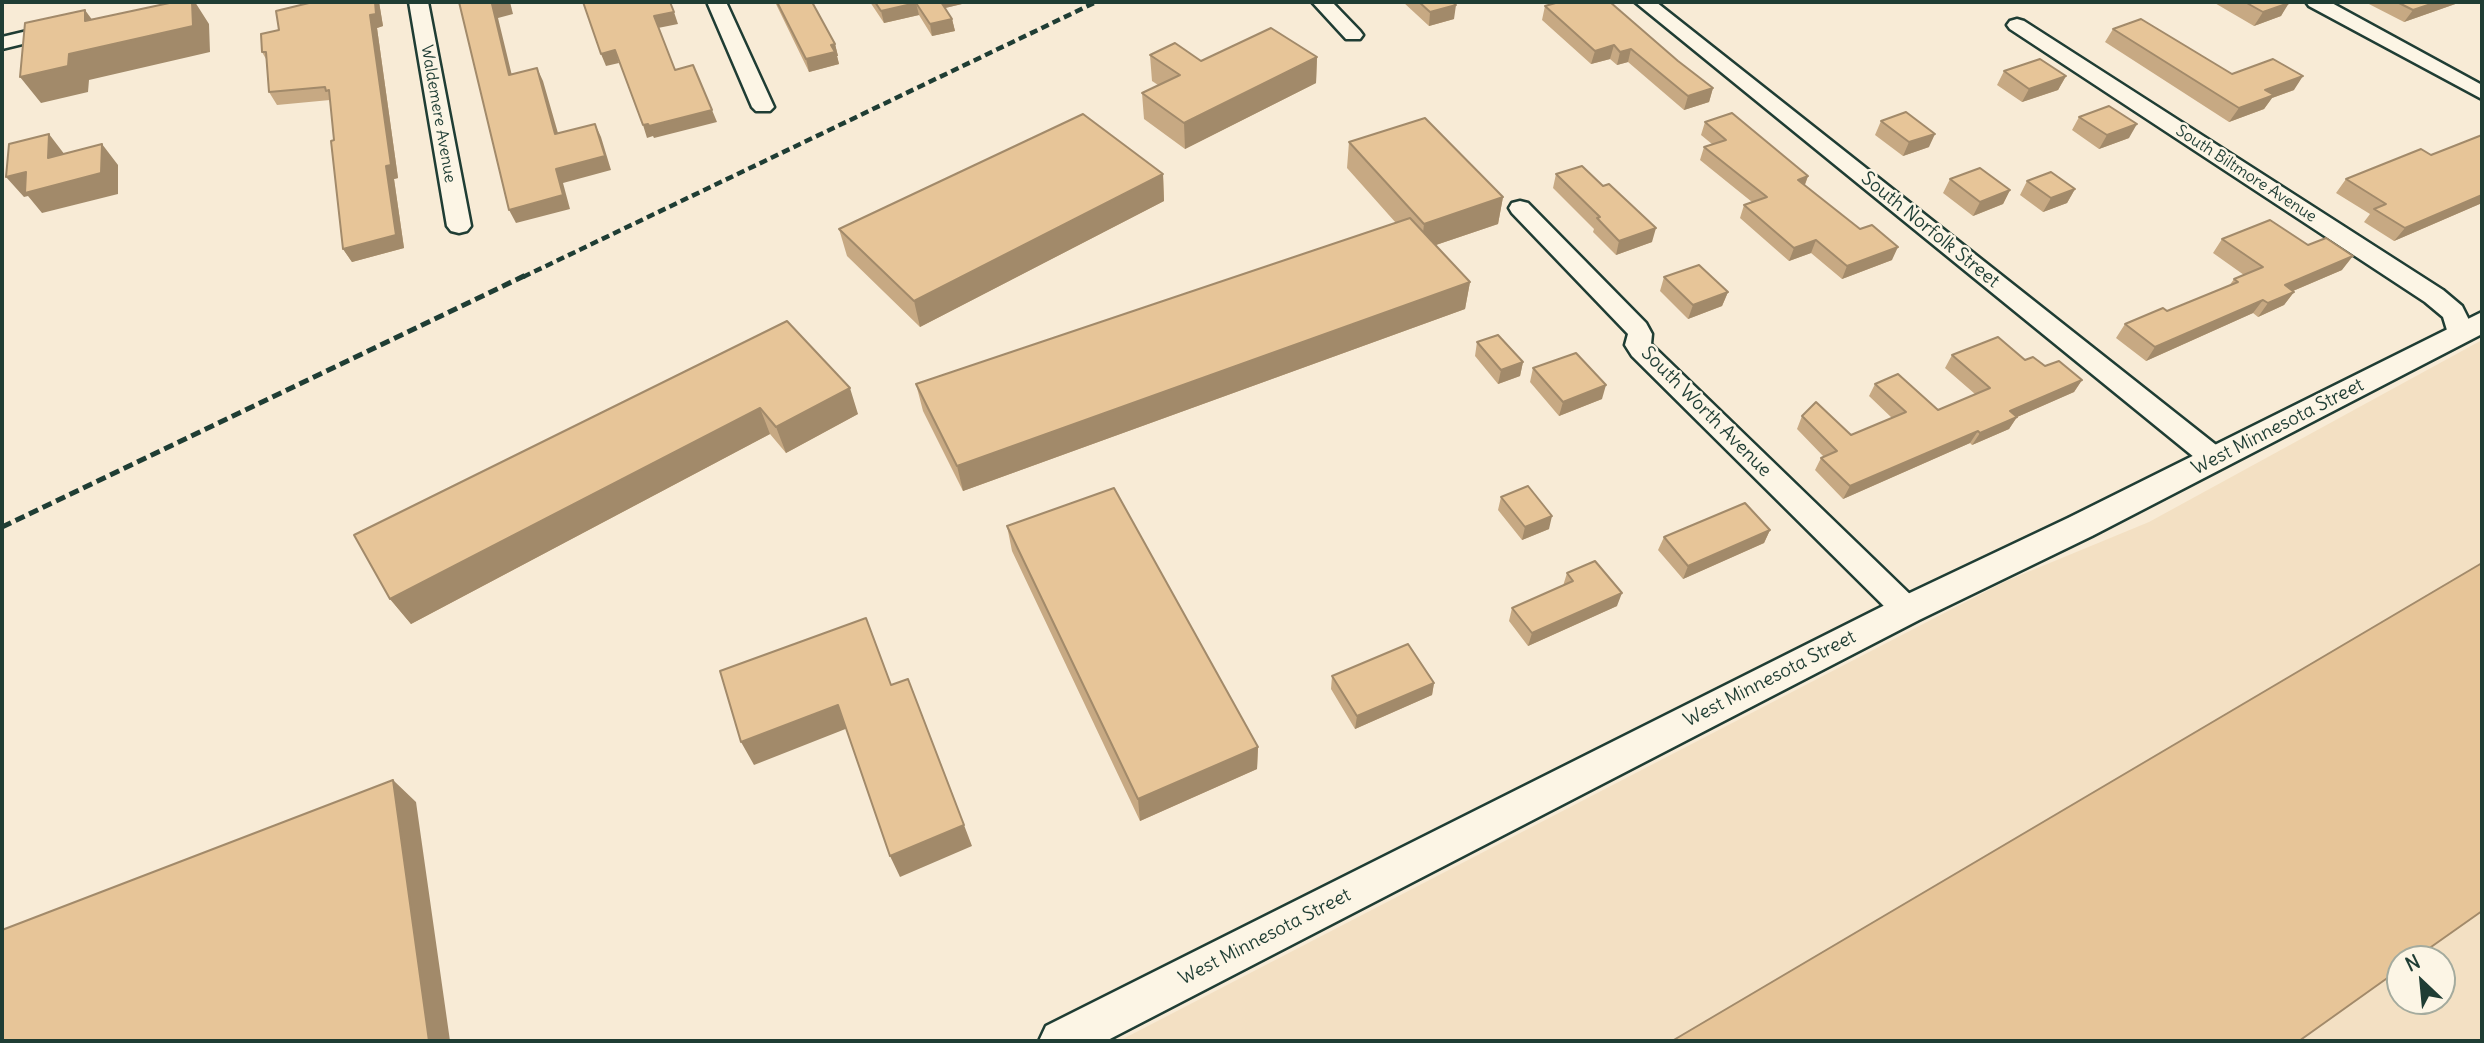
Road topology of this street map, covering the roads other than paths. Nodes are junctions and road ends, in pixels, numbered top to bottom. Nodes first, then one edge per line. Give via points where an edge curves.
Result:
1 (418, 2) edge
2 (716, 2) edge
3 (1321, 2) edge
4 (1644, 2) edge
5 (2316, 2) edge
6 (2017, 25) dead end
7 (76, 26) edge
8 (1353, 35) dead end
9 (2, 43) edge
10 (2482, 93) edge
11 (763, 107) dead end
12 (1520, 208) dead end
13 (459, 226) dead end
14 (2474, 336) edge
15 (2215, 459) junction
16 (1907, 610) junction
17 (1060, 1041) edge

1 - 13 street, Waldemere Avenue
2 - 11 street
3 - 8 street
4 - 15 street, South Norfolk Street
5 - 10 street
6 - 14 street, South Biltmore Avenue via 2429,293
7 - 9 street
12 - 16 street, South Worth Avenue via 1637,329 1641,350
14 - 15 street, West Minnesota Street
15 - 16 street, West Minnesota Street
16 - 17 street, West Minnesota Street

